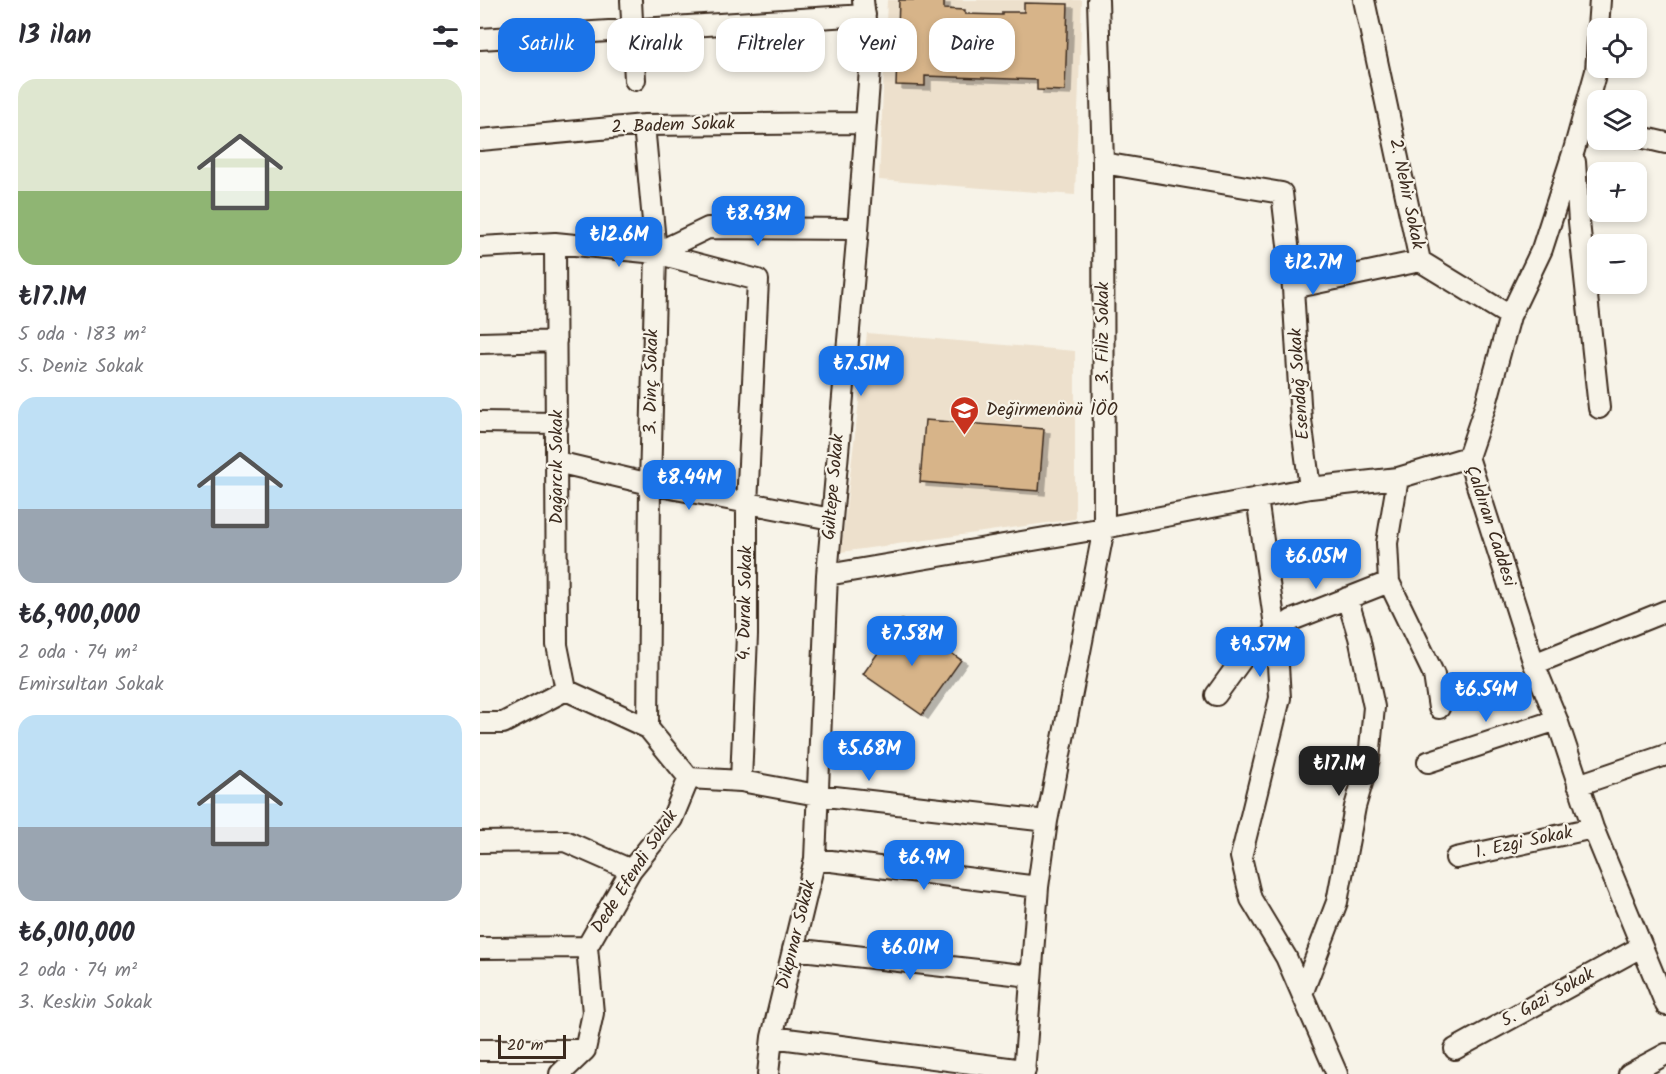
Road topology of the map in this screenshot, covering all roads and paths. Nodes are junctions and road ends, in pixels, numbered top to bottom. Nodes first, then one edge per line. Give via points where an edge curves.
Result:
1 (631, 0) edge
2 (1098, 0) edge
3 (1364, 0) edge
4 (1600, 0) edge
5 (864, 7) edge
6 (632, 18) edge
7 (1599, 18) edge
8 (704, 22) edge
9 (607, 31) edge
10 (480, 39) edge
11 (635, 72) edge
12 (635, 80) dead end
13 (866, 123) junction
14 (644, 125) junction
15 (1587, 129) edge
16 (1647, 139) edge
17 (480, 140) edge
18 (1666, 143) edge
19 (1574, 150) junction
20 (1103, 163) junction
21 (858, 229) junction
22 (555, 243) junction
23 (480, 247) edge
24 (656, 253) junction
25 (1420, 261) junction
26 (1293, 288) junction
27 (1510, 316) junction
28 (556, 341) junction
29 (480, 343) edge
30 (1599, 408) dead end
31 (480, 422) edge
32 (556, 423) junction
33 (1468, 458) junction
34 (557, 462) junction
35 (1398, 478) junction
36 (650, 484) junction
37 (1310, 488) junction
38 (1257, 498) junction
39 (747, 504) junction
40 (831, 519) junction
41 (1104, 528) junction
42 (826, 575) junction
43 (1389, 582) junction
44 (1347, 598) junction
45 (1666, 610) edge
46 (1276, 633) junction
47 (1534, 664) junction
48 (566, 690) junction
49 (1216, 695) dead end
50 (1439, 708) dead end
51 (1557, 720) junction
52 (480, 723) edge
53 (648, 728) junction
54 (1666, 755) edge
55 (1428, 762) dead end
56 (689, 778) junction
57 (741, 781) junction
58 (1578, 785) junction
59 (818, 795) junction
60 (1047, 821) junction
61 (1593, 828) junction
62 (480, 842) edge
63 (815, 858) junction
64 (1456, 858) dead end
65 (631, 870) junction
66 (1038, 887) junction
67 (587, 946) junction
68 (1641, 947) junction
69 (480, 948) edge
70 (793, 949) junction
71 (1031, 976) junction
72 (1302, 994) junction
73 (1666, 1005) edge
74 (772, 1037) junction
75 (1455, 1049) dead end
76 (480, 1050) edge
77 (585, 1050) junction
78 (1666, 1054) edge
79 (1025, 1072) edge
80 (560, 1074) edge
81 (768, 1074) edge
82 (1337, 1074) edge
83 (1629, 1074) edge

1 - 6 street
2 - 20 street, 3. Filiz Sokak
3 - 25 street, 2. Nehir Sokak
4 - 7 street
5 - 8 street
5 - 13 street, Gültepe Sokak via 870,69
9 - 10 street
11 - 12 street
13 - 14 street, 2. Badem Sokak
13 - 21 street, Gültepe Sokak
14 - 17 street, 2. Badem Sokak
14 - 24 street, 3. Dinç Sokak
15 - 19 street, Çaldıran Caddesi
16 - 18 street
19 - 27 street, Çaldıran Caddesi via 1542,249
19 - 30 street
20 - 26 street, Esendağ Sokak via 1281,193
20 - 41 street, 3. Filiz Sokak
21 - 24 street via 708,228
21 - 40 street, Gültepe Sokak
22 - 23 street
22 - 24 street
22 - 28 street, Dağarcık Sokak
24 - 36 street, 3. Dinç Sokak
24 - 39 street, 4. Durak Sokak via 759,280
25 - 26 street, 2. Nehir Sokak
25 - 27 street
26 - 37 street, Esendağ Sokak via 1301,420
27 - 33 street, Çaldıran Caddesi
28 - 29 street
28 - 32 street, Dağarcık Sokak
31 - 32 street
32 - 34 street, Dağarcık Sokak
33 - 35 street
33 - 47 street, Çaldıran Caddesi
34 - 36 street
34 - 48 street, Dağarcık Sokak via 557,645
35 - 37 street
35 - 43 street via 1387,543
36 - 39 street
36 - 53 street, 3. Dinç Sokak
37 - 38 street
38 - 41 street
38 - 46 street
39 - 40 street
39 - 57 street, 4. Durak Sokak
40 - 42 street, Gültepe Sokak
41 - 42 street
41 - 60 street, 3. Filiz Sokak
42 - 59 street, Gültepe Sokak
43 - 44 street
43 - 50 street via 1434,675
44 - 46 street via 1292,620
44 - 72 street via 1374,707 1370,759 1355,807 1337,902
45 - 47 street
46 - 49 street via 1248,651
46 - 72 street via 1280,698 1241,857 1251,899 1286,957
47 - 51 street, Çaldıran Caddesi
48 - 52 street via 503,723
48 - 53 street
51 - 55 street
51 - 58 street, Çaldıran Caddesi
53 - 56 street
54 - 58 street
56 - 57 street
56 - 65 street, Dede Efendi Sokak via 672,819
57 - 59 street
58 - 61 street, Çaldıran Caddesi
59 - 60 street
59 - 63 street, Dikpınar Sokak
60 - 66 street, 3. Filiz Sokak
61 - 64 street, 1. Ezgi Sokak
61 - 68 street, Çaldıran Caddesi
62 - 65 street via 566,841
63 - 66 street
63 - 70 street, Dikpınar Sokak
65 - 67 street, Dede Efendi Sokak
66 - 71 street, 3. Filiz Sokak
67 - 69 street
67 - 77 street, Dede Efendi Sokak via 593,1013
68 - 73 street, Çaldıran Caddesi
68 - 75 street, 5. Gazi Sokak
70 - 71 street
70 - 74 street, Dikpınar Sokak
71 - 79 street, 3. Filiz Sokak
72 - 82 street
74 - 79 street
74 - 81 street, Dikpınar Sokak
76 - 77 street
77 - 80 street
78 - 83 street

